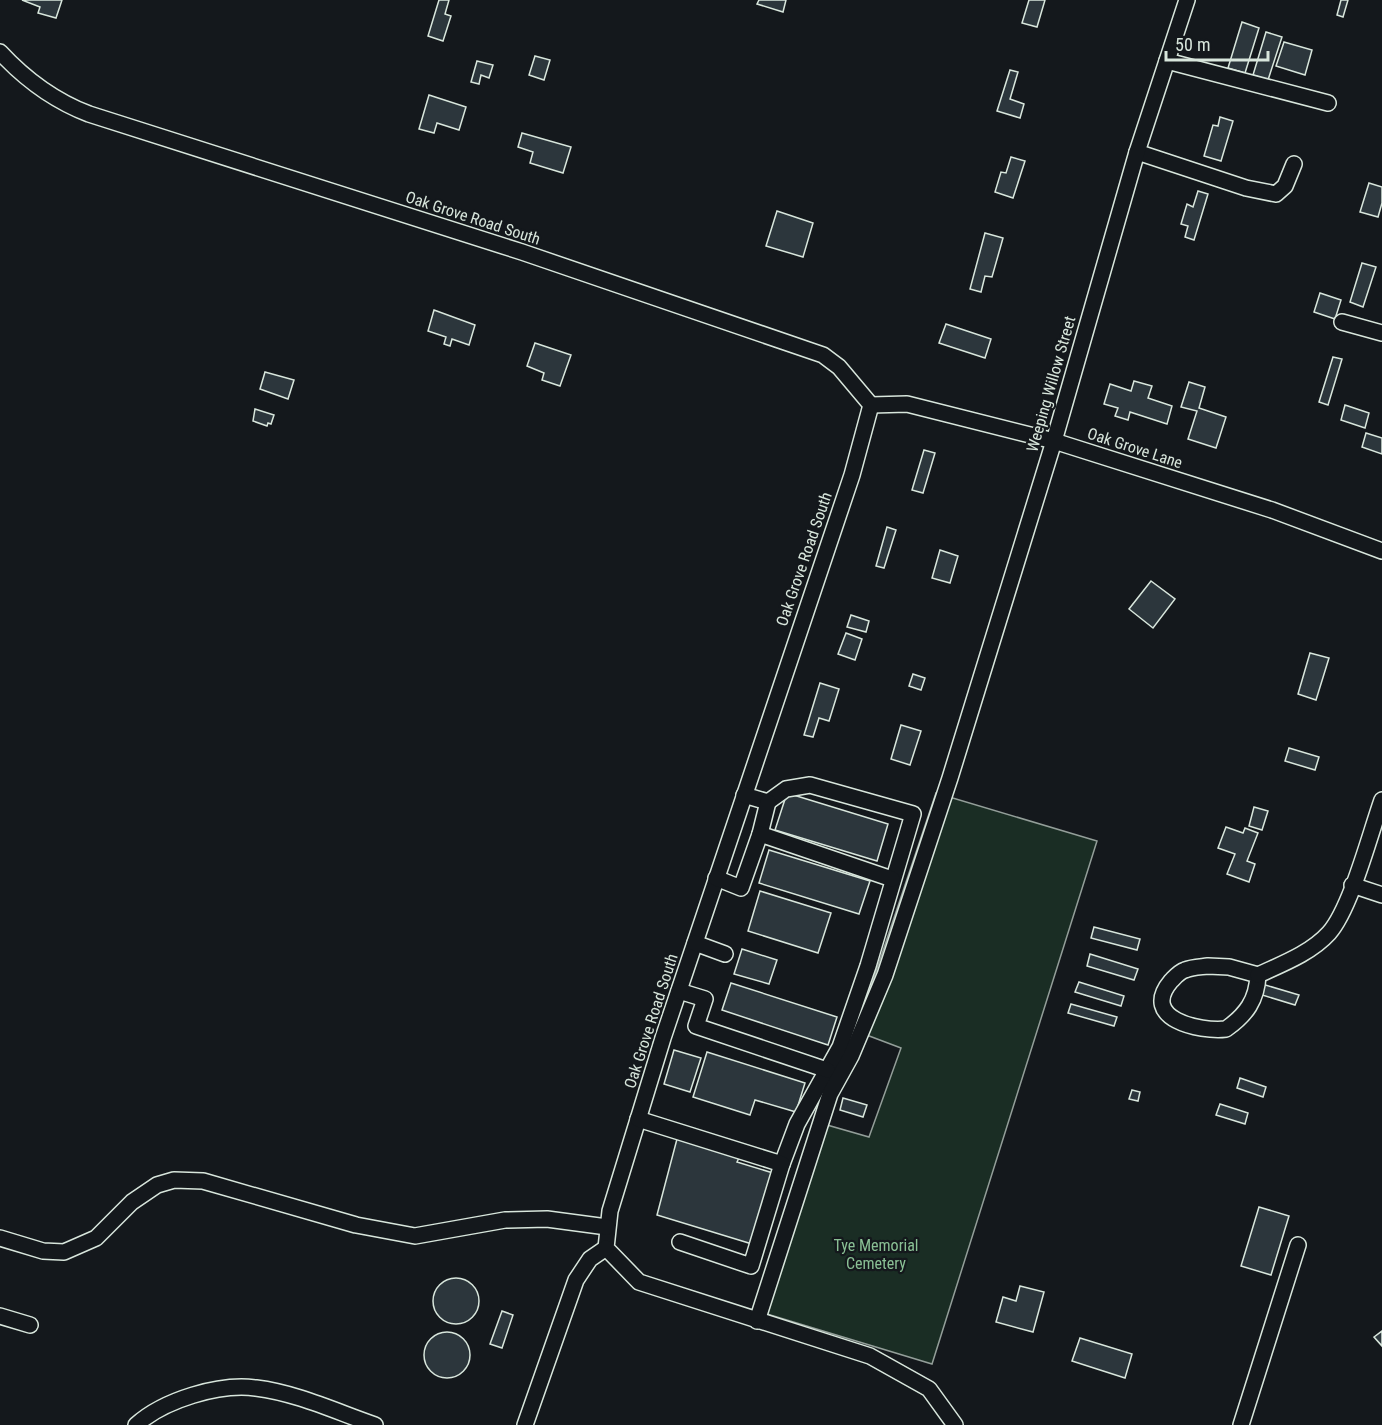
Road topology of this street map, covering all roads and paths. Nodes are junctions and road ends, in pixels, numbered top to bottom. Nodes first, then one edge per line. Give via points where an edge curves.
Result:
1 (1187, 0) edge
2 (0, 52) edge
3 (1167, 61) junction
4 (1328, 103) dead end
5 (1137, 152) junction
6 (1294, 164) dead end
7 (1342, 322) dead end
8 (1382, 333) edge
9 (871, 405) junction
10 (1054, 441) junction
11 (1382, 551) edge
12 (744, 795) junction
13 (1382, 800) edge
14 (768, 802) junction
15 (760, 834) junction
16 (716, 878) junction
17 (892, 879) junction
18 (1352, 885) junction
19 (1382, 895) edge
20 (694, 944) junction
21 (725, 954) dead end
22 (1258, 975) junction
23 (678, 991) junction
24 (827, 1070) junction
25 (638, 1119) junction
26 (782, 1164) junction
27 (607, 1227) junction
28 (0, 1238) edge
29 (680, 1242) dead end
30 (1298, 1245) dead end
31 (606, 1248) junction
32 (0, 1316) edge
33 (757, 1321) junction
34 (30, 1325) dead end
35 (136, 1425) edge
36 (375, 1425) edge
37 (525, 1425) edge
38 (955, 1425) edge
39 (1241, 1425) edge

1 - 3 street, Weeping Willow Street
2 - 9 street, Oak Grove Road South via 21,74 68,106 89,114 522,252 823,356 839,367
3 - 4 street
3 - 5 street, Weeping Willow Street
5 - 6 street via 1276,194 1285,186
5 - 10 street, Weeping Willow Street
7 - 8 street
9 - 10 street, Oak Grove Lane via 907,404
9 - 12 street, Oak Grove Road South via 852,474
10 - 11 street, Oak Grove Lane via 1272,510
10 - 33 street, Weeping Willow Street via 885,975 830,1094
12 - 14 street
12 - 16 street, Oak Grove Road South
13 - 18 street
14 - 15 street
14 - 17 street via 786,789 810,785 913,814
15 - 16 street via 741,888
15 - 17 street
16 - 20 street, Oak Grove Road South
17 - 24 street via 868,966 840,1047
18 - 19 street
18 - 22 street via 1344,909 1329,933 1312,947
20 - 21 street
20 - 23 street, Oak Grove Road South
22 - 22 street via 1229,967 1183,970 1167,986 1163,1001 1166,1011 1186,1026 1226,1029 1251,1005
23 - 24 street via 705,999 696,1026
23 - 25 street, Oak Grove Road South
24 - 26 street via 797,1124
25 - 26 street
25 - 27 street, Oak Grove Road South
26 - 29 street via 751,1266
27 - 28 street via 547,1219 506,1220 415,1236 356,1225 203,1181 174,1180 157,1185 132,1202 96,1238 64,1252 43,1251
27 - 31 street, Oak Grove Road South
30 - 39 street
31 - 33 street via 639,1282
31 - 37 street via 590,1259 576,1280
32 - 34 street
33 - 38 street via 870,1356 898,1370 929,1389
35 - 36 street via 164,1405 201,1393 254,1388

